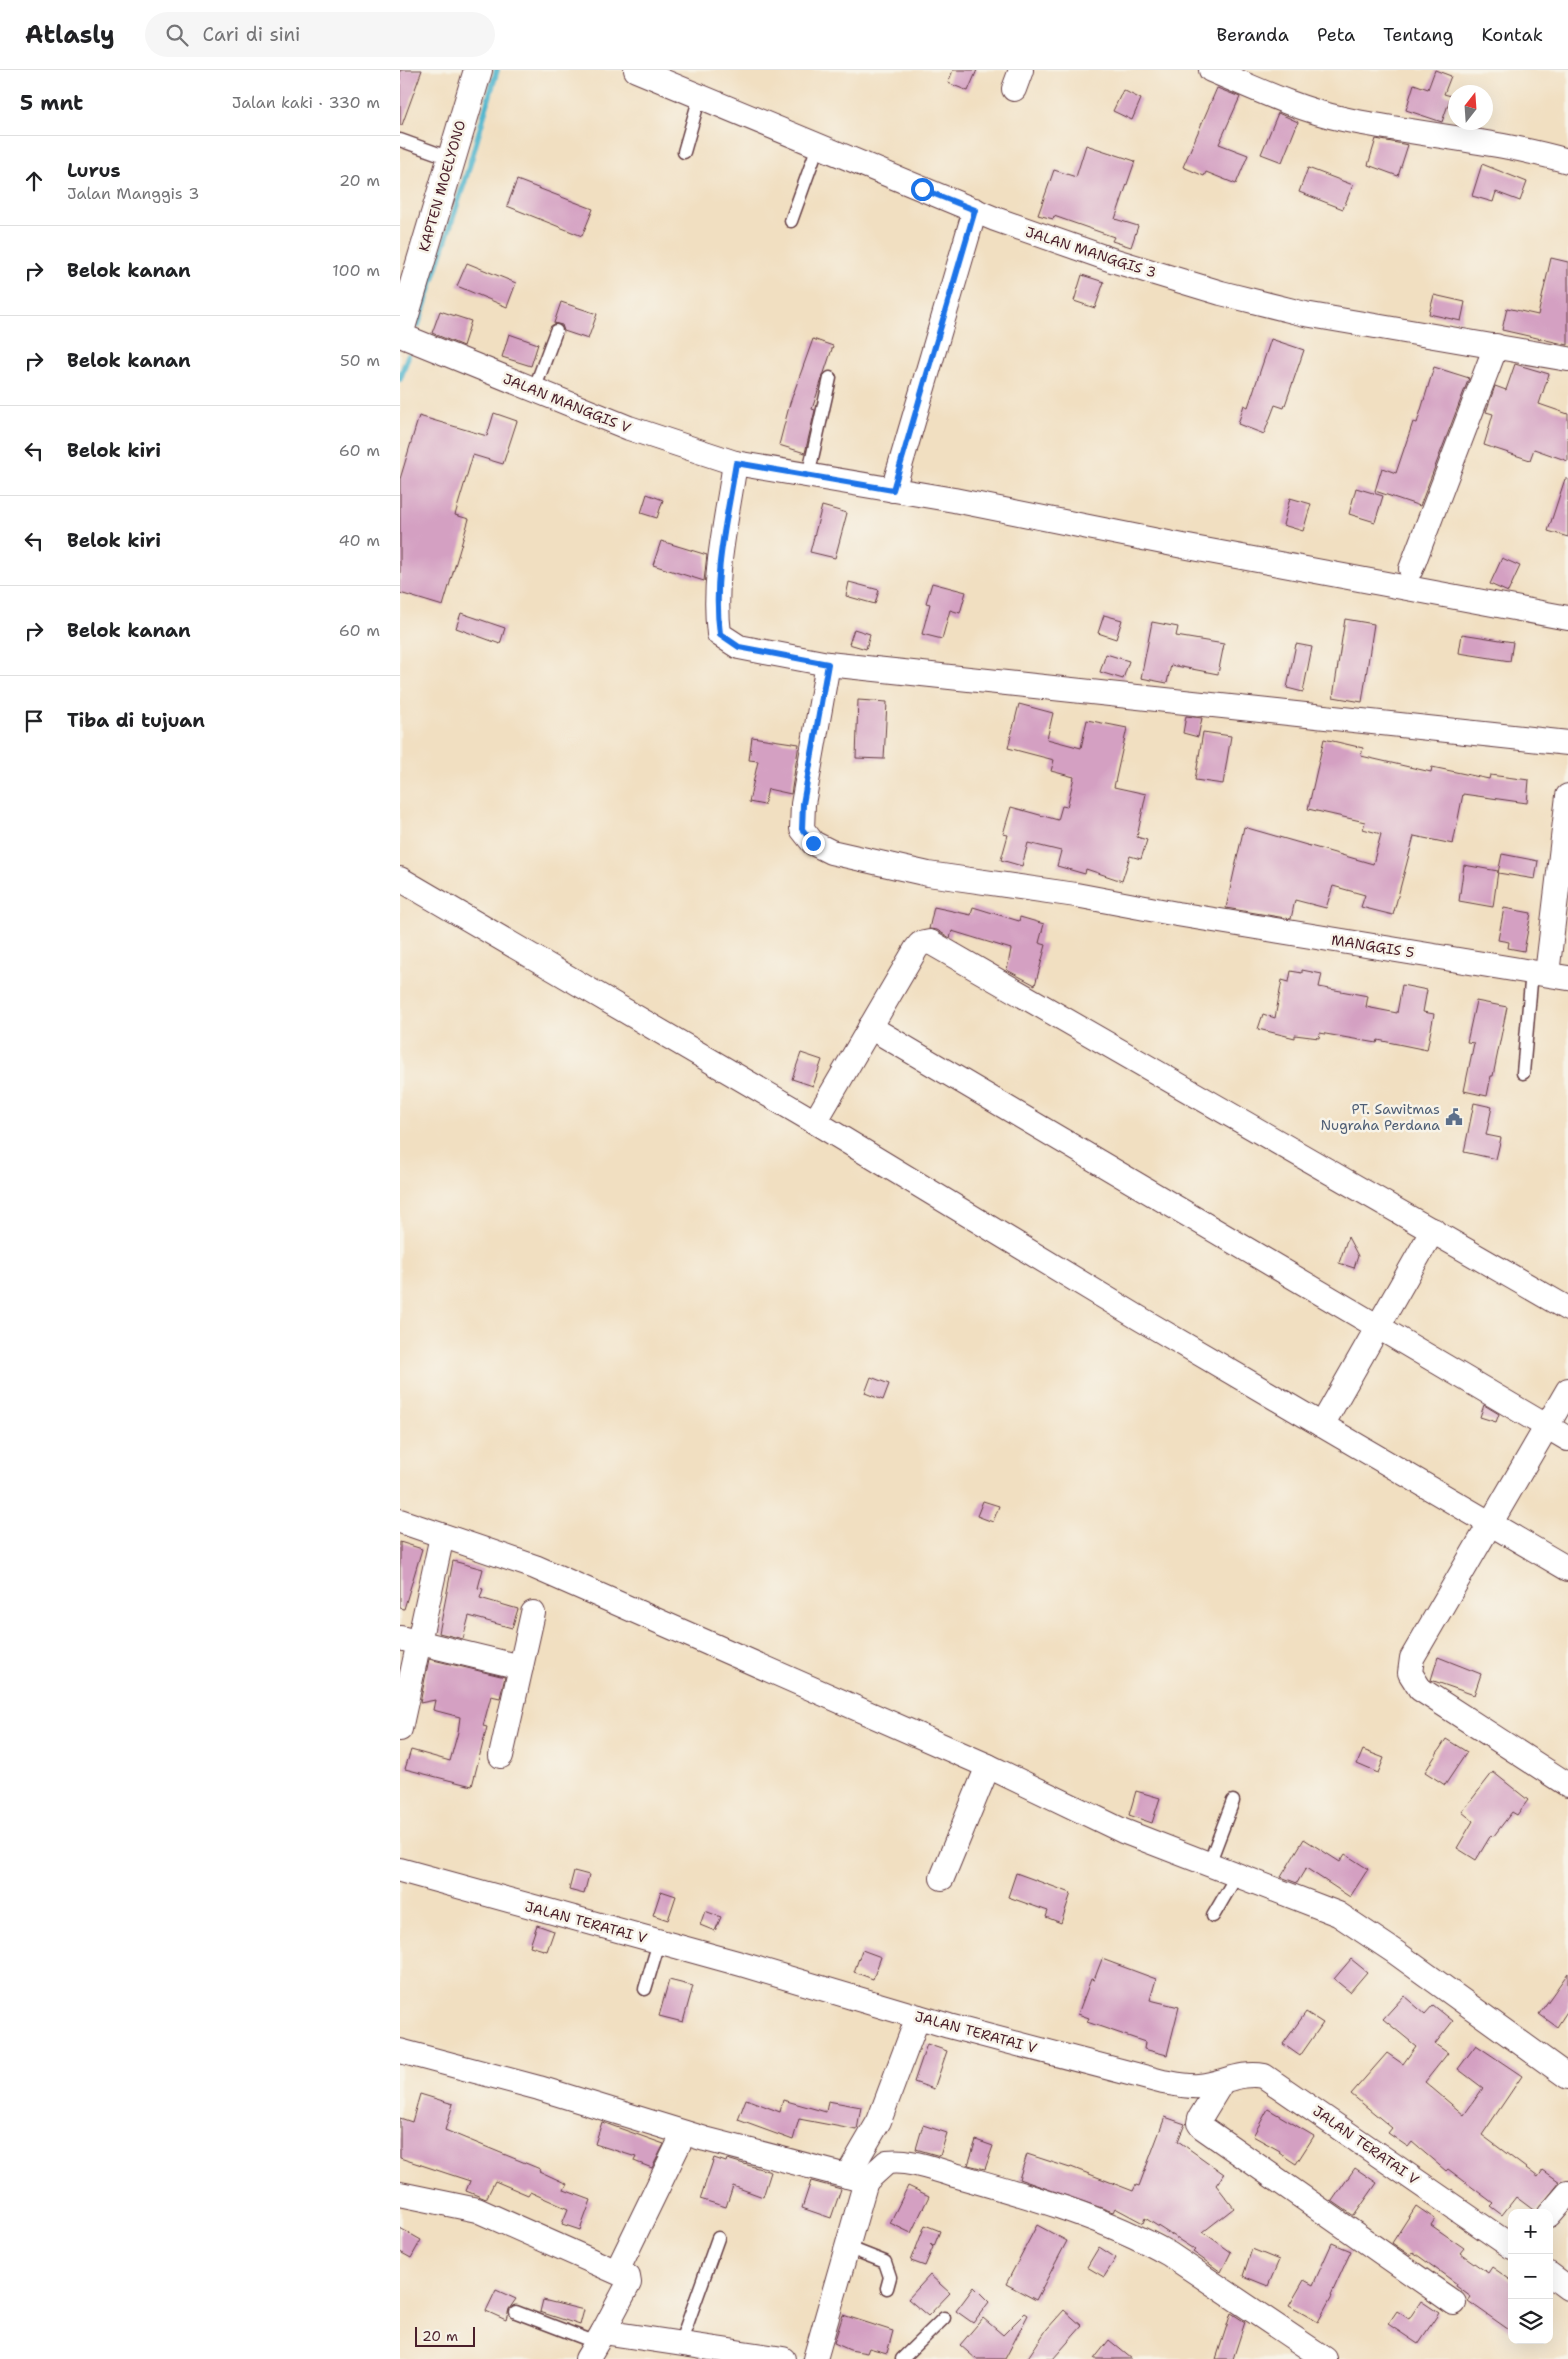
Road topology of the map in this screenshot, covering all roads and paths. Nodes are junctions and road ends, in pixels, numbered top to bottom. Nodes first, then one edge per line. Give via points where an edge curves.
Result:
1 (478, 70) edge
2 (636, 70) edge
3 (1211, 70) edge
4 (700, 96) junction
5 (400, 140) edge
6 (818, 146) junction
7 (684, 152) dead end
8 (450, 158) junction
9 (1568, 162) edge
10 (975, 210) junction
11 (791, 221) dead end
12 (556, 330) dead end
13 (400, 333) edge
14 (1496, 346) junction
15 (1568, 359) edge
16 (830, 378) dead end
17 (534, 390) junction
18 (736, 463) junction
19 (808, 476) junction
20 (893, 490) junction
21 (1411, 569) dead end
22 (1568, 618) edge
23 (828, 664) junction
24 (1568, 743) edge
25 (1568, 796) edge
26 (1565, 837) edge
27 (400, 879) edge
28 (1549, 974) edge
29 (870, 1027) junction
30 (1523, 1073) dead end
31 (815, 1122) junction
32 (1433, 1230) junction
33 (1568, 1309) edge
34 (1378, 1326) junction
35 (1568, 1390) edge
36 (1322, 1425) junction
37 (1546, 1427) junction
38 (1568, 1439) edge
39 (400, 1521) edge
40 (1490, 1524) junction
41 (442, 1536) junction
42 (1568, 1569) edge
43 (533, 1614) dead end
44 (410, 1641) edge
45 (521, 1667) junction
46 (400, 1729) edge
47 (500, 1756) dead end
48 (988, 1766) junction
49 (1568, 1785) edge
50 (1233, 1801) dead end
51 (1209, 1864) junction
52 (400, 1870) edge
53 (1237, 1875) junction
54 (942, 1878) dead end
55 (1213, 1916) dead end
56 (659, 1942) junction
57 (645, 1989) dead end
58 (918, 2017) junction
59 (403, 2059) edge
60 (1568, 2077) edge
61 (1222, 2082) junction
62 (684, 2133) junction
63 (856, 2179) junction
64 (1568, 2193) edge
65 (400, 2194) edge
66 (1553, 2210) edge
67 (718, 2238) dead end
68 (1508, 2244) edge
69 (847, 2247) junction
70 (617, 2271) junction
71 (1553, 2277) edge
72 (887, 2288) dead end
73 (1568, 2288) edge
74 (1454, 2303) dead end
75 (516, 2312) dead end
76 (944, 2318) dead end
77 (680, 2344) junction
78 (595, 2345) edge
79 (783, 2359) edge
80 (815, 2359) edge
81 (902, 2359) edge
82 (1325, 2359) edge

1 - 8 street, KAPTEN MOELYONO
2 - 4 street, JALAN MANGGIS 3
3 - 9 street via 1323,114 1520,149
4 - 6 street, JALAN MANGGIS 3
4 - 7 lane
5 - 8 lane
6 - 10 street, JALAN MANGGIS 3
6 - 11 lane
8 - 13 street, KAPTEN MOELYONO
10 - 14 street, JALAN MANGGIS 3 via 1084,251 1255,302 1304,314
10 - 20 street
12 - 17 lane
13 - 17 street, JALAN MANGGIS V
14 - 15 street, JALAN MANGGIS 3
14 - 21 street
16 - 19 lane
17 - 18 street, JALAN MANGGIS V via 629,428
18 - 19 street, JALAN MANGGIS V
18 - 23 street via 718,582 720,634 739,647
19 - 20 street, JALAN MANGGIS V
20 - 22 street, JALAN MANGGIS V
23 - 24 street
23 - 28 street, MANGGIS 5 via 803,804 802,829 813,843 830,852 928,874 1076,895
25 - 26 street
26 - 28 street
27 - 31 street
28 - 30 lane
29 - 31 street
29 - 32 street via 920,944 930,942
29 - 34 street
31 - 36 street
32 - 33 street
32 - 34 street
34 - 36 street
34 - 37 street
35 - 37 street
36 - 40 street
37 - 38 street
37 - 40 street
39 - 41 street
40 - 42 street
40 - 49 street via 1412,1658 1410,1673 1420,1689
41 - 44 street
41 - 48 street via 535,1567
43 - 45 street
44 - 45 street
44 - 46 street
45 - 47 street
48 - 51 street via 1123,1831
48 - 54 street
50 - 51 lane
51 - 53 street
52 - 56 street, JALAN TERATAI V
53 - 55 lane
53 - 60 street via 1338,1914
56 - 57 lane
56 - 58 street, JALAN TERATAI V
58 - 61 street, JALAN TERATAI V via 1163,2082 1197,2086
58 - 63 street
59 - 62 street via 539,2088
61 - 68 street, JALAN TERATAI V via 1254,2073 1264,2076
61 - 74 street via 1200,2118 1202,2127
62 - 63 street
62 - 70 street
63 - 69 street
63 - 82 street via 887,2162 907,2162 1088,2217 1152,2244
64 - 66 street
65 - 70 street via 478,2210
67 - 77 lane
69 - 72 lane via 885,2262 890,2277
69 - 80 street
70 - 78 street via 628,2277 629,2283
71 - 73 street
75 - 78 lane
76 - 81 lane
77 - 78 street
77 - 79 street

